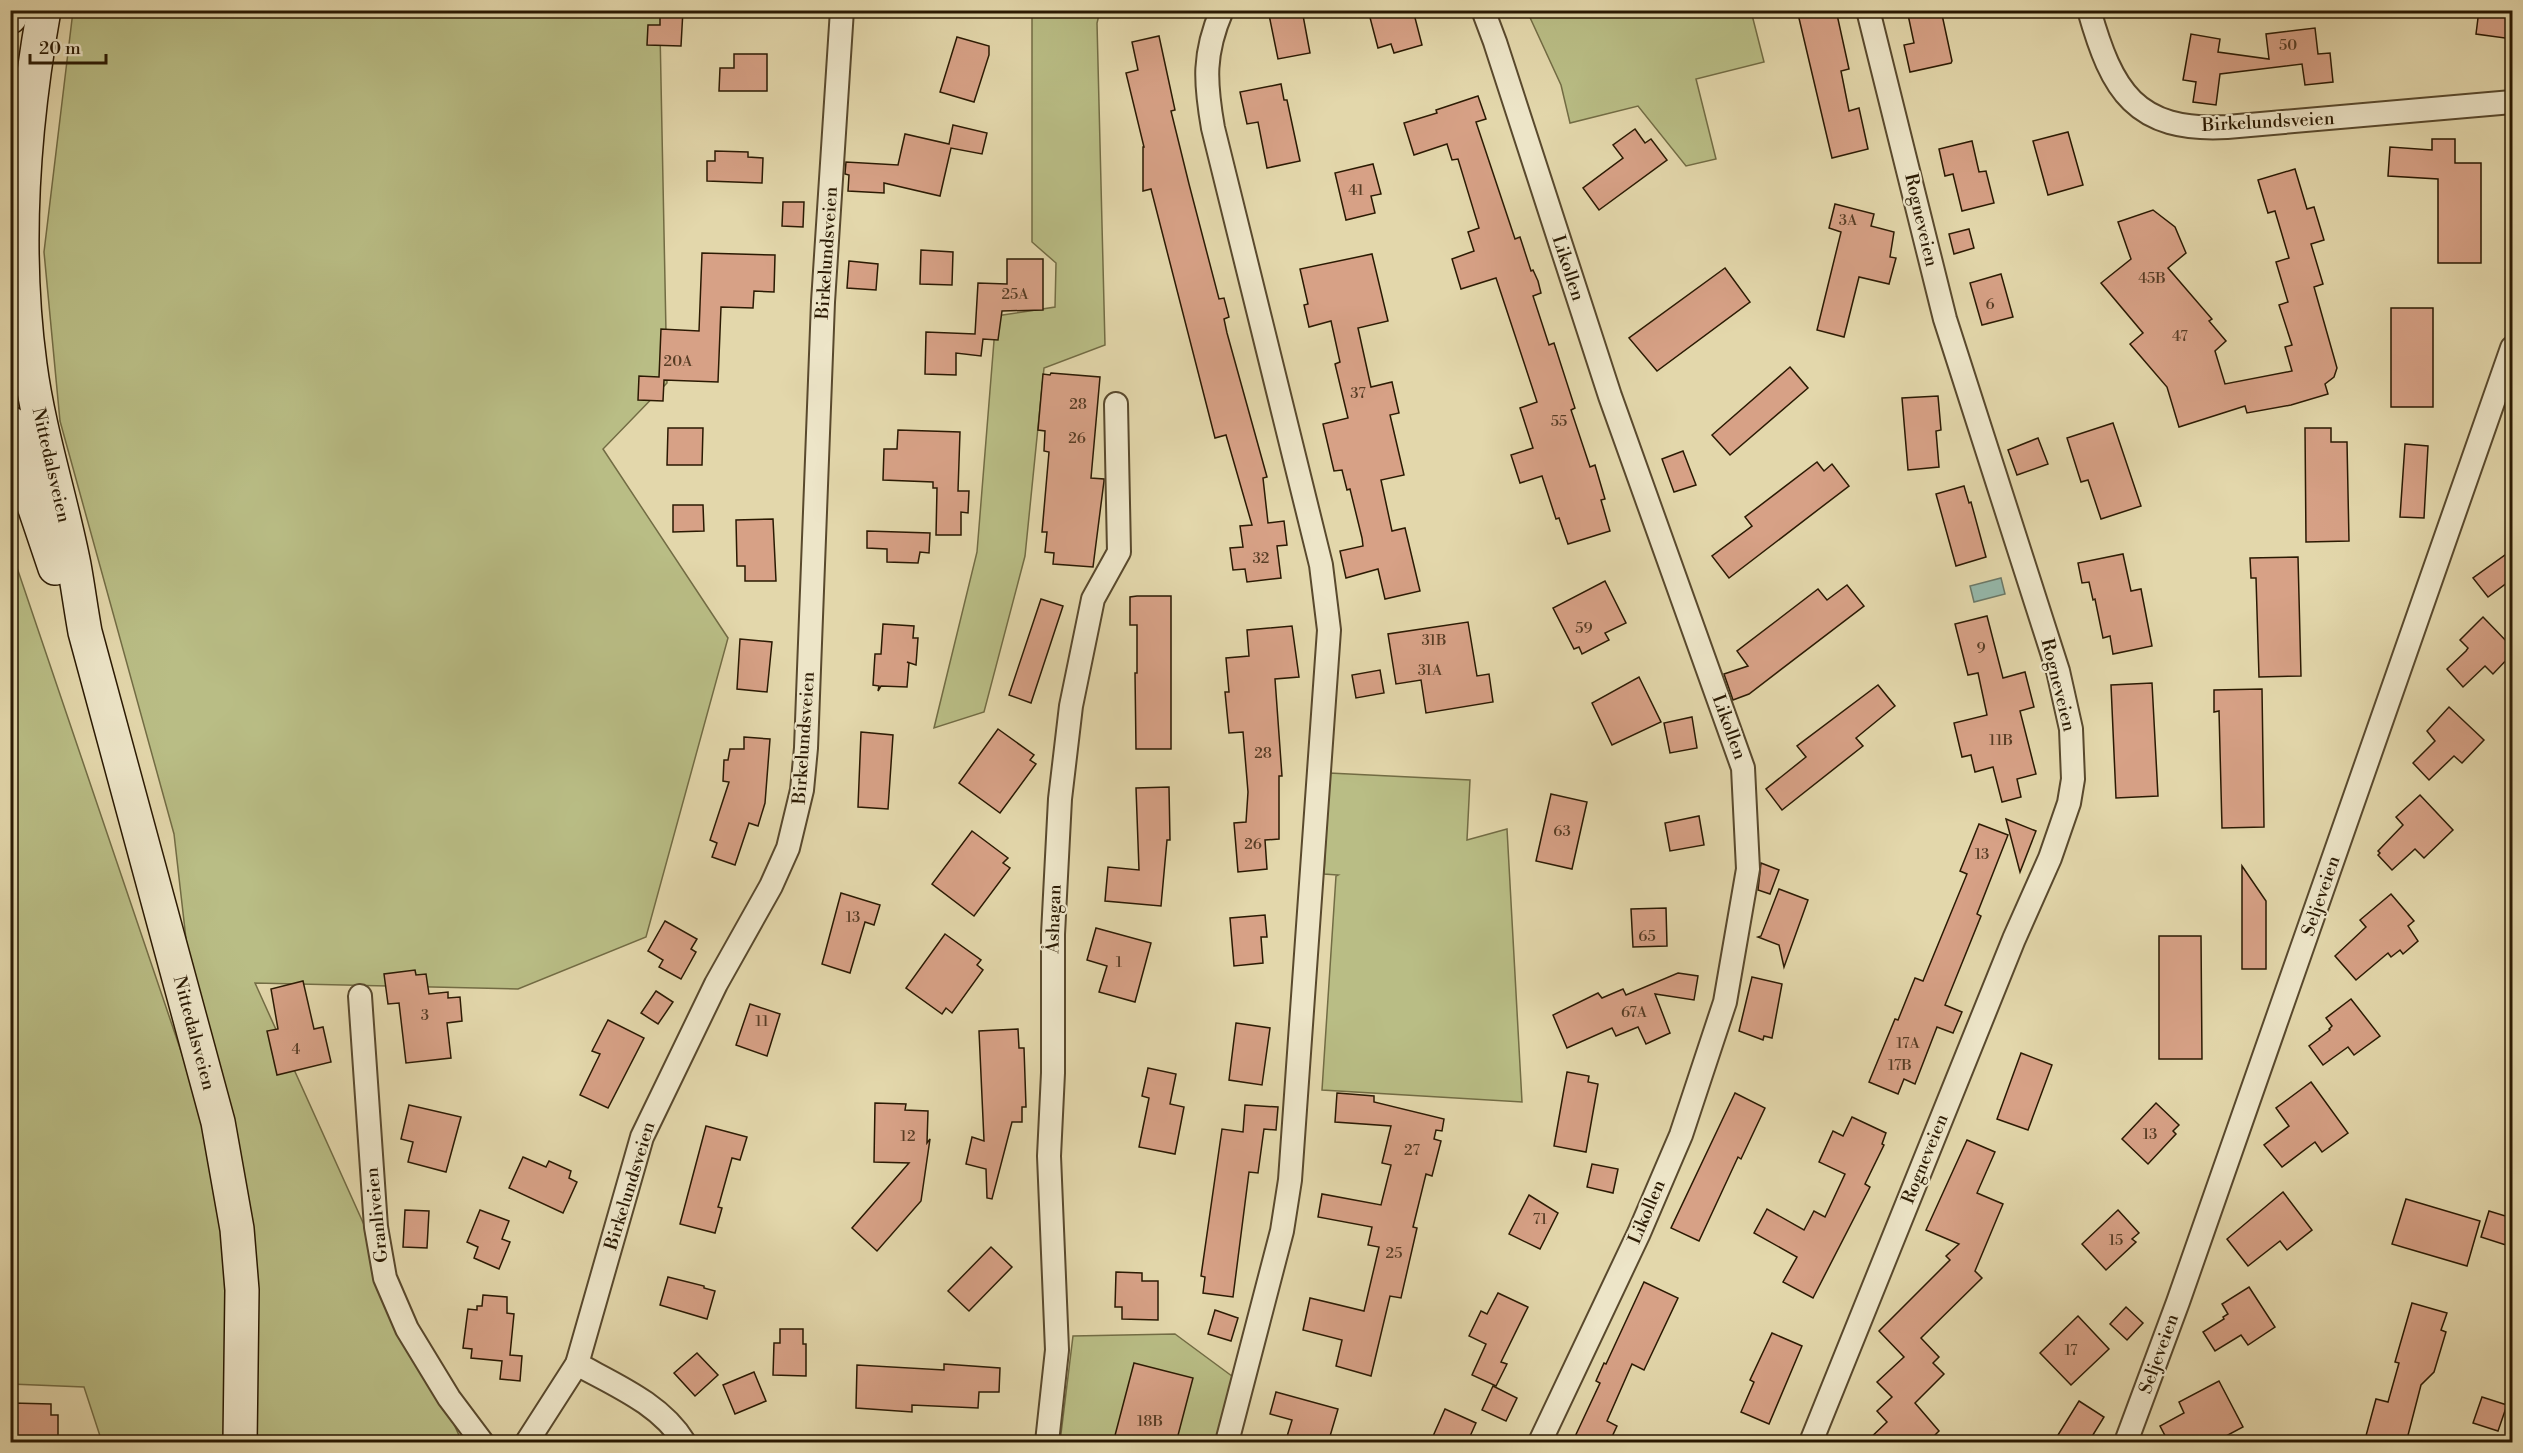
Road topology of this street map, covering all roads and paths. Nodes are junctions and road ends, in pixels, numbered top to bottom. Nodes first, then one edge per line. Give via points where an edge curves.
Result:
1 (12, 10) edge
2 (44, 10) edge
3 (842, 10) edge
4 (1222, 10) edge
5 (1483, 10) edge
6 (1868, 10) edge
7 (2088, 10) edge
8 (10, 16) edge
9 (2512, 102) edge
10 (2512, 348) edge
11 (1116, 404) dead end
12 (10, 423) edge
13 (85, 632) junction
14 (360, 996) dead end
15 (577, 1364) junction
16 (240, 1443) edge
17 (482, 1443) edge
18 (528, 1443) edge
19 (684, 1443) edge
20 (1047, 1443) edge
21 (1227, 1443) edge
22 (1540, 1443) edge
23 (1811, 1443) edge
24 (2126, 1443) edge

1 - 8 main road
2 - 13 main road, Nittedalsveien via 26,148 23,286 36,402 74,564
3 - 15 street, Birkelundsveien via 823,302 806,748 797,819 771,886 716,984 642,1137
4 - 21 street via 1207,54 1207,95 1321,565 1329,630 1290,1180 1282,1231
5 - 22 street, Likollen via 1610,396 1743,768 1748,858 1725,1002 1681,1135
6 - 23 street, Rogneveien via 1945,319 2058,671 2071,729 2073,779 2056,843
7 - 9 street, Birkelundsveien via 2099,46 2130,102 2148,114 2180,125 2227,127
10 - 24 street, Seljeveien
11 - 20 street, Åshagan via 1119,552 1093,599 1071,706 1059,799 1049,1156 1057,1350
12 - 13 main road, Nittedalsveien via 56,571
13 - 16 main road, Nittedalsveien via 218,1122 237,1229 242,1290
14 - 17 street, Granliveien via 376,1227 385,1278 407,1329
15 - 18 street, Birkelundsveien
15 - 19 street via 640,1398 677,1430

